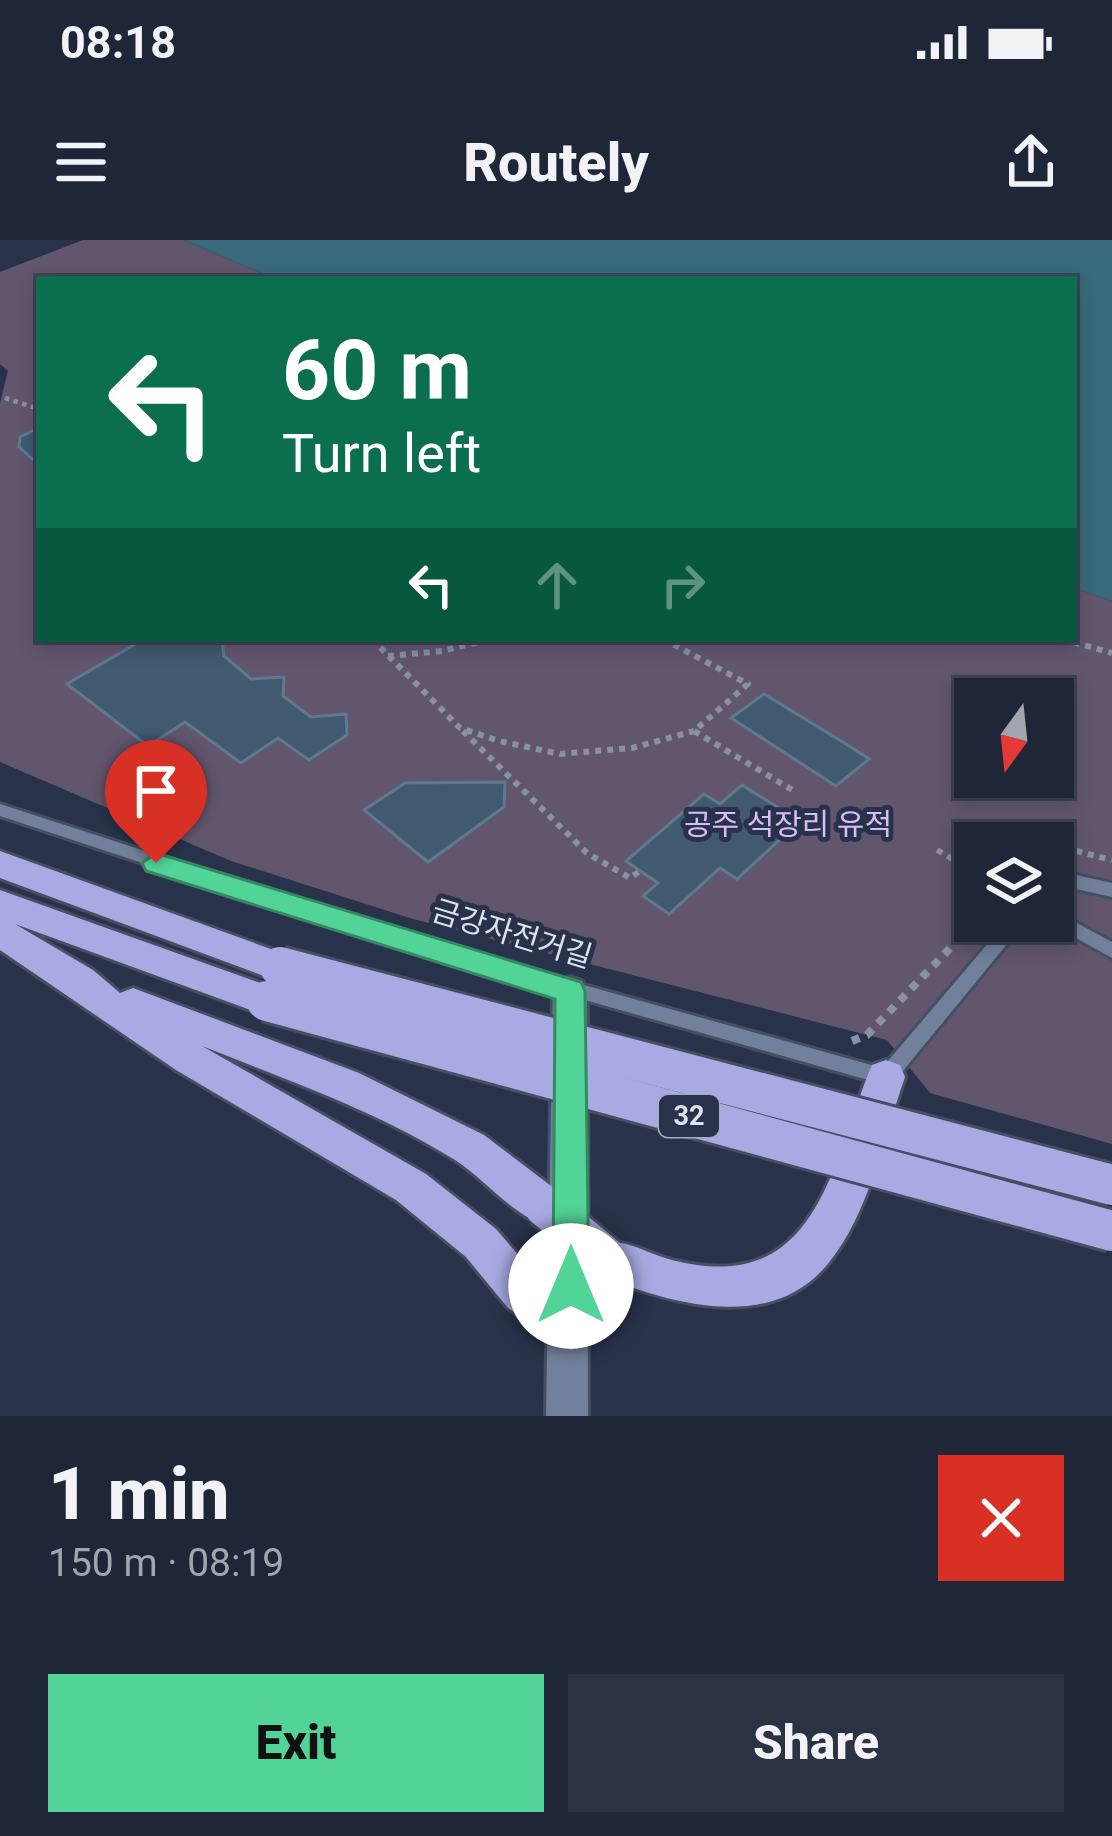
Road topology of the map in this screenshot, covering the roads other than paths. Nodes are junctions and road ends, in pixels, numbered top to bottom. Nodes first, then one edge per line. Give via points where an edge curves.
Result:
1 (0, 810) edge
2 (0, 864) edge
3 (1074, 882) edge
4 (1112, 890) edge
5 (0, 904) edge
6 (1074, 929) edge
7 (0, 932) edge
8 (999, 942) edge
9 (1112, 951) edge
10 (60, 974) junction
11 (274, 984) junction
12 (570, 991) junction
13 (886, 1077) junction
14 (1112, 1185) edge
15 (1112, 1231) edge
16 (571, 1328) junction
17 (567, 1416) edge

1 - 12 lane
2 - 11 highway, 32
3 - 4 lane
5 - 11 highway, 32
6 - 9 lane
7 - 10 highway
8 - 13 lane
10 - 13 highway, bridge via 345,1084 470,1148 608,1259 682,1283 753,1283 810,1254 834,1214
10 - 16 highway via 411,1187
11 - 14 highway, 32, bridge
11 - 15 highway, 32, bridge
12 - 13 lane
12 - 16 street
16 - 17 street

